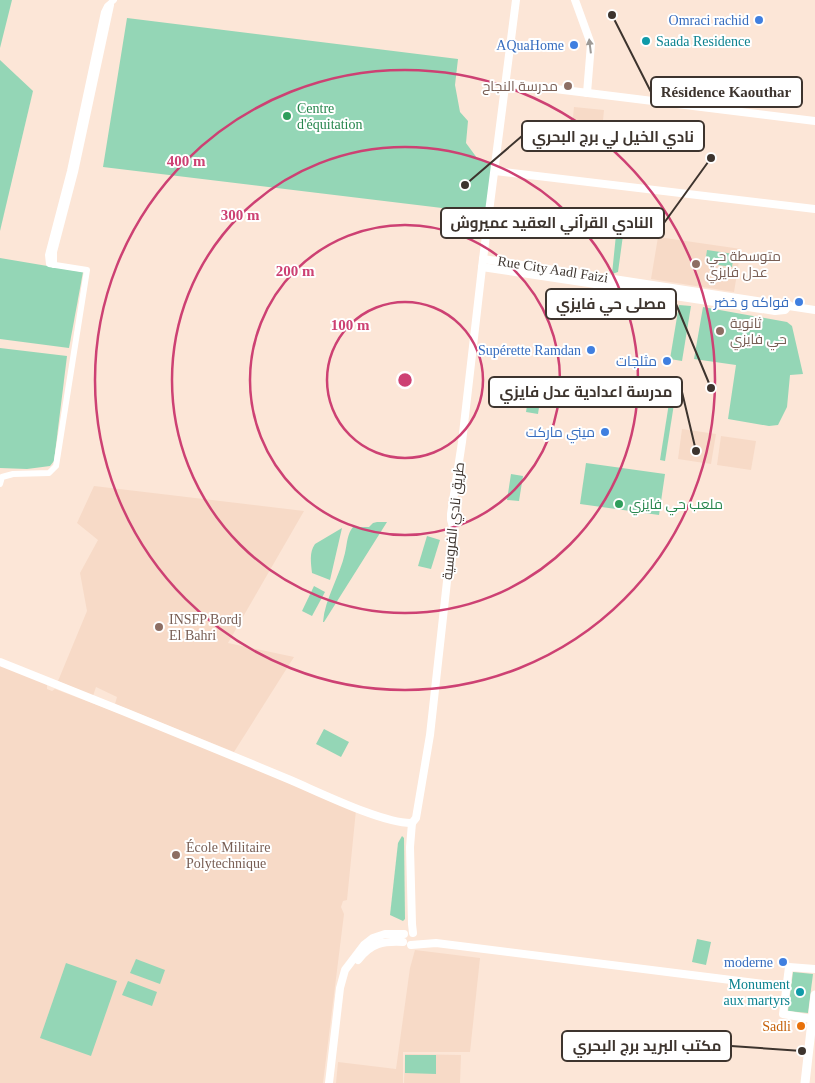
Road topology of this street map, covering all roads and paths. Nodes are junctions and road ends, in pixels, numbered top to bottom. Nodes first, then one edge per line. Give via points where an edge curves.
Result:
1 (516, 0) edge
2 (575, 0) edge
3 (113, 1) edge
4 (507, 84) junction
5 (587, 93) junction
6 (815, 121) edge
7 (495, 171) junction
8 (815, 210) edge
9 (482, 263) junction
10 (815, 310) edge
11 (0, 484) edge
12 (0, 662) edge
13 (412, 823) junction
14 (409, 937) junction
15 (815, 969) edge
16 (787, 987) junction
17 (815, 995) edge
18 (812, 1019) junction
19 (329, 1083) edge
20 (805, 1083) edge

1 - 4 main road, طريق نادي الفروسية
5 -> 2 main road via 591,44
3 - 11 street via 104,12 70,171 48,253 52,265 87,270 56,466 49,473 13,474 2,478
4 - 5 main road
4 - 7 main road, طريق نادي الفروسية
5 - 6 main road
7 - 8 main road
7 - 9 main road, طريق نادي الفروسية
9 - 10 main road, Rue City Aadl Faizi via 775,311 782,311 789,305
9 - 13 main road, طريق نادي الفروسية via 451,514 453,527 430,735 418,813
12 - 13 main road via 361,810
13 - 14 main road, طريق نادي الفروسية via 412,924
14 - 16 main road
14 - 19 main road via 376,944 349,972 340,997
15 - 16 main road via 789,966
16 - 18 main road via 784,1014
17 - 18 main road
18 - 20 main road

